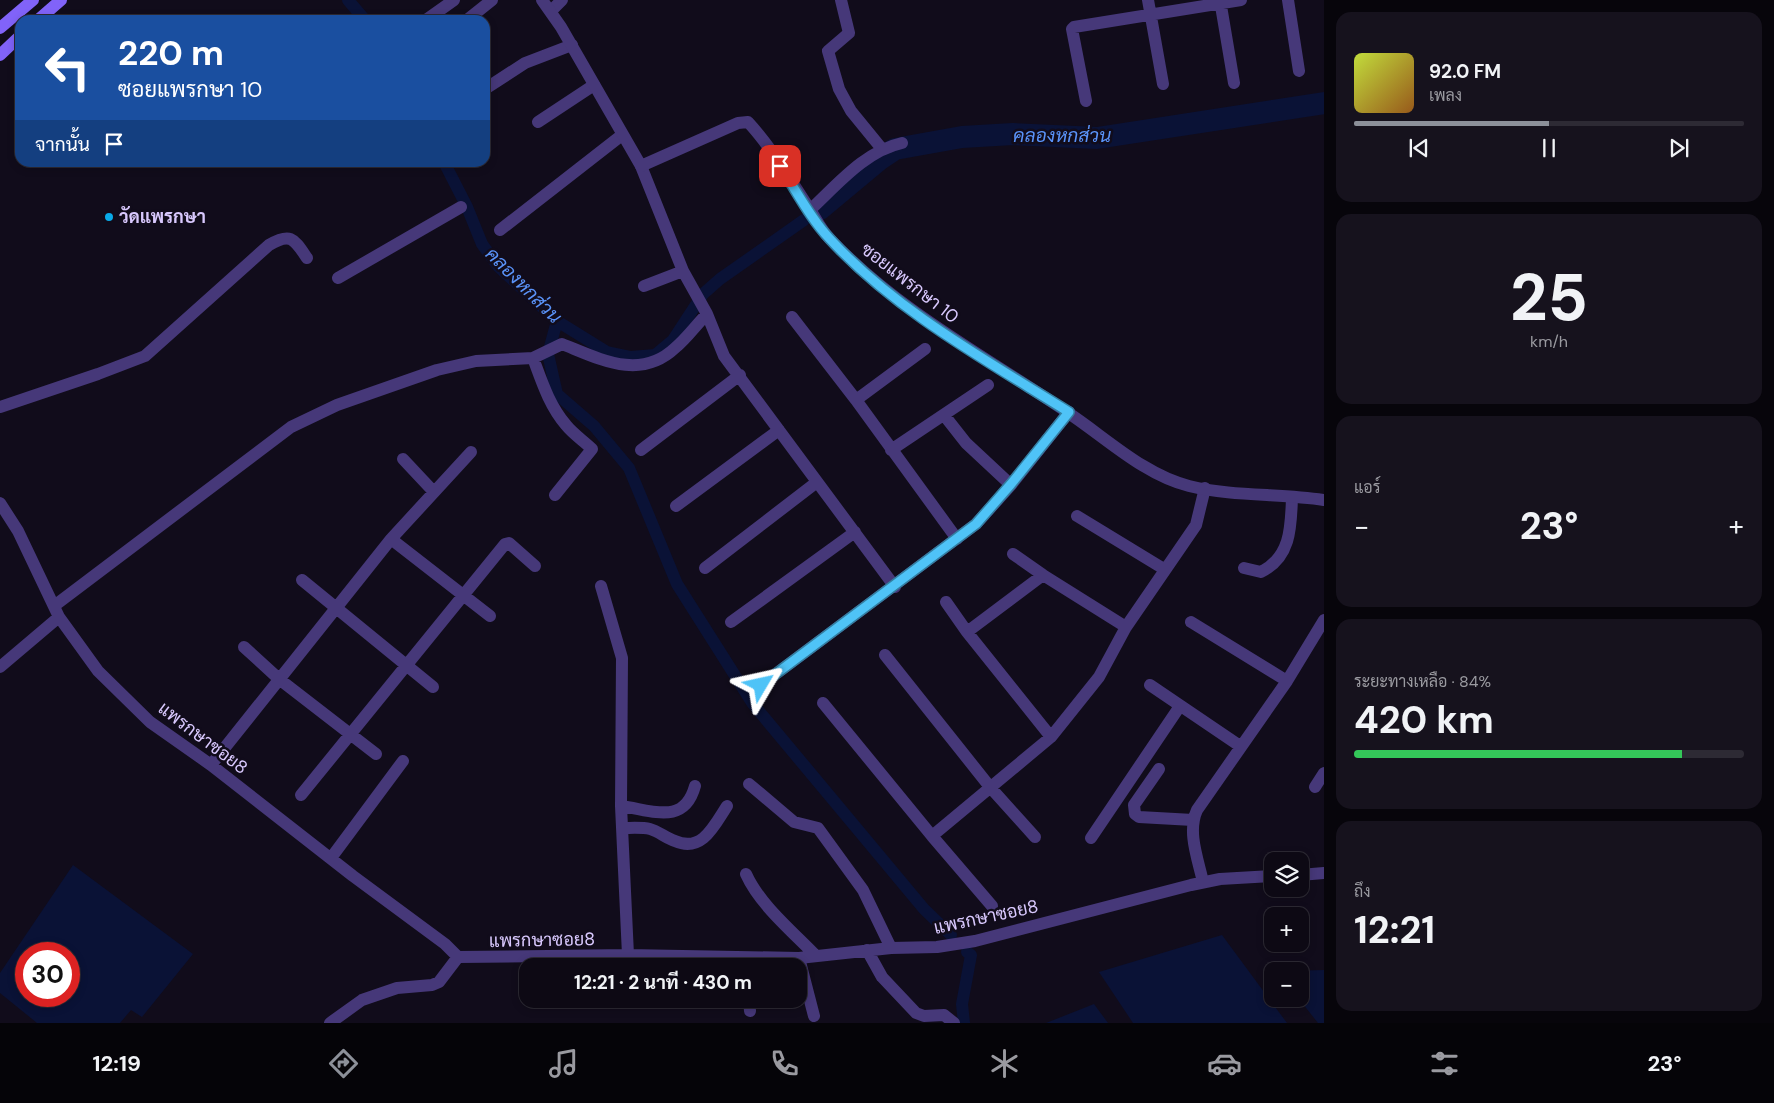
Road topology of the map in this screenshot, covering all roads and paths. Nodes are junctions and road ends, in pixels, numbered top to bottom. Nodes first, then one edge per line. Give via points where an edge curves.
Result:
1 (33, 0) edge
2 (61, 0) edge
3 (454, 0) edge
4 (492, 0) edge
5 (542, 0) edge
6 (562, 0) edge
7 (841, 0) edge
8 (1148, 0) edge
9 (1242, 0) edge
10 (1288, 0) edge
11 (1220, 1) edge
12 (551, 11) junction
13 (1150, 14) junction
14 (15, 15) edge
15 (15, 15) edge
16 (44, 15) edge
17 (433, 15) edge
18 (473, 15) edge
19 (0, 28) edge
20 (15, 41) edge
21 (572, 45) junction
22 (0, 55) edge
23 (1298, 71) dead end
24 (1234, 83) dead end
25 (1163, 84) dead end
26 (490, 85) edge
27 (594, 85) junction
28 (1086, 101) dead end
29 (538, 122) dead end
30 (622, 136) junction
31 (902, 143) dead end
32 (882, 149) junction
33 (641, 166) junction
34 (461, 207) dead end
35 (810, 210) junction
36 (500, 230) dead end
37 (307, 258) dead end
38 (686, 276) junction
39 (338, 278) dead end
40 (644, 286) dead end
41 (706, 311) junction
42 (792, 317) dead end
43 (925, 350) dead end
44 (538, 356) junction
45 (740, 375) junction
46 (988, 385) dead end
47 (856, 400) junction
48 (0, 407) edge
49 (1069, 412) junction
50 (944, 415) junction
51 (778, 430) junction
52 (641, 450) dead end
53 (891, 450) junction
54 (472, 452) dead end
55 (403, 460) dead end
56 (817, 482) junction
57 (1011, 484) junction
58 (1205, 488) junction
59 (433, 491) junction
60 (555, 495) dead end
61 (1292, 497) junction
62 (1324, 500) edge
63 (0, 503) edge
64 (676, 506) dead end
65 (1077, 516) dead end
66 (855, 532) junction
67 (391, 539) junction
68 (957, 539) junction
69 (1013, 554) dead end
70 (535, 566) dead end
71 (705, 568) dead end
72 (1244, 568) dead end
73 (1164, 569) junction
74 (1043, 575) junction
75 (302, 580) dead end
76 (601, 586) dead end
77 (895, 587) junction
78 (462, 594) junction
79 (946, 602) dead end
80 (336, 607) junction
81 (57, 612) junction
82 (490, 616) dead end
83 (1324, 620) edge
84 (732, 622) dead end
85 (1191, 622) dead end
86 (1126, 627) junction
87 (967, 632) junction
88 (244, 647) dead end
89 (884, 655) dead end
90 (406, 664) junction
91 (0, 667) edge
92 (279, 680) junction
93 (1287, 681) junction
94 (761, 685) dead end
95 (1150, 685) dead end
96 (433, 687) dead end
97 (823, 703) dead end
98 (1180, 706) junction
99 (351, 735) junction
100 (1051, 737) junction
101 (1240, 746) junction
102 (376, 754) dead end
103 (403, 761) dead end
104 (211, 765) junction
105 (1159, 769) dead end
106 (1324, 773) edge
107 (749, 784) dead end
108 (695, 786) dead end
109 (990, 787) junction
110 (1315, 787) dead end
111 (300, 795) dead end
112 (621, 806) junction
113 (727, 806) dead end
114 (1193, 820) junction
115 (622, 828) junction
116 (932, 836) junction
117 (1035, 837) dead end
118 (1091, 838) dead end
119 (331, 858) junction
120 (1324, 873) edge
121 (746, 874) dead end
122 (1309, 874) edge
123 (1264, 876) edge
124 (1203, 882) junction
125 (992, 906) dead end
126 (891, 948) junction
127 (867, 950) junction
128 (628, 955) junction
129 (816, 956) junction
130 (458, 957) junction
131 (686, 958) edge
132 (799, 958) edge
133 (807, 989) edge
134 (814, 1016) dead end
135 (330, 1023) edge
136 (954, 1023) edge

1 - 15 main road
2 - 16 main road
3 - 17 street
4 - 18 street
5 - 12 street
6 - 12 street
7 - 32 street via 849,33 828,51 839,89
8 - 13 street
9 - 11 street
10 - 23 street
11 - 13 street
11 - 24 street
12 - 21 street
13 - 25 street
13 - 28 street via 1072,29
14 - 19 main road
20 - 22 main road
21 - 26 street via 525,63
21 - 27 street
27 - 29 street
27 - 30 street
30 - 33 street
30 - 36 street
31 - 32 street
32 - 35 street
33 - 35 street, ซอยแพรกษา 10 via 738,123 748,122
33 - 38 street
34 - 39 street
35 - 49 street, ซอยแพรกษา 10 via 829,238 868,276 923,319
37 - 48 street via 296,242 289,238 280,239 145,356
38 - 40 street
38 - 41 street
41 - 44 street via 675,348 658,362 642,366 612,363 562,344
41 - 45 street via 719,346
42 - 47 street
43 - 47 street
44 - 60 street via 546,396 566,426 592,450
44 - 81 street via 476,361 437,370 337,405 291,427
45 - 51 street
45 - 52 street
46 - 50 street
47 - 53 street
49 - 57 street
49 - 58 street, ซอยแพรกษา 10 via 1151,469 1189,486
50 - 53 street
50 - 57 street via 966,444
51 - 56 street
51 - 64 street
53 - 68 street
54 - 59 street
55 - 59 street
56 - 66 street
56 - 71 street
57 - 68 street via 976,524
58 - 61 street, ซอยแพรกษา 10
58 - 73 street via 1196,525
59 - 67 street
61 - 62 street, ซอยแพรกษา 10
61 - 72 street via 1291,526 1281,556 1261,572
63 - 81 street, แพรกษาซอย8 via 18,531
65 - 73 street
66 - 77 street
66 - 84 street
67 - 78 street
67 - 80 street
68 - 77 street
69 - 74 street
70 - 78 street via 506,543
73 - 86 street
74 - 86 street
74 - 87 street
75 - 80 street
76 - 112 street via 622,658
77 - 94 street
78 - 82 street
78 - 90 street
79 - 87 street
80 - 90 street
80 - 92 street
81 - 91 street
81 - 104 street, แพรกษาซอย8 via 110,683 150,722
83 - 93 street
85 - 93 street
86 - 100 street via 1099,676
87 - 100 street
88 - 92 street
89 - 109 street
90 - 96 street
90 - 99 street
92 - 99 street
92 - 104 street
93 - 101 street
95 - 98 street
97 - 116 street
98 - 101 street
98 - 118 street
99 - 102 street
99 - 111 street
100 - 109 street
101 - 114 street
103 - 119 street
104 - 119 street, แพรกษาซอย8
105 - 114 street via 1134,805 1135,814 1138,817
106 - 110 street
107 - 126 street via 794,822 818,828 863,890
108 - 112 street via 692,800 670,814
109 - 116 street
109 - 117 street
112 - 115 street
113 - 115 street via 716,824 692,845 649,829
114 - 124 street
115 - 128 street
116 - 125 street
119 - 130 street, แพรกษาซอย8
120 - 122 street
121 - 129 street via 763,903
123 - 124 street, แพรกษาซอย8
124 - 126 street, แพรกษาซอย8 via 975,941 938,947
126 - 127 street, แพรกษาซอย8
127 - 129 street, แพรกษาซอย8
127 - 136 street via 882,977 916,1013 944,1015
128 - 130 street, แพรกษาซอย8
128 - 131 street, แพรกษาซอย8
129 - 132 street, แพรกษาซอย8
130 - 135 street via 440,982 397,988 362,1000
133 - 134 street

